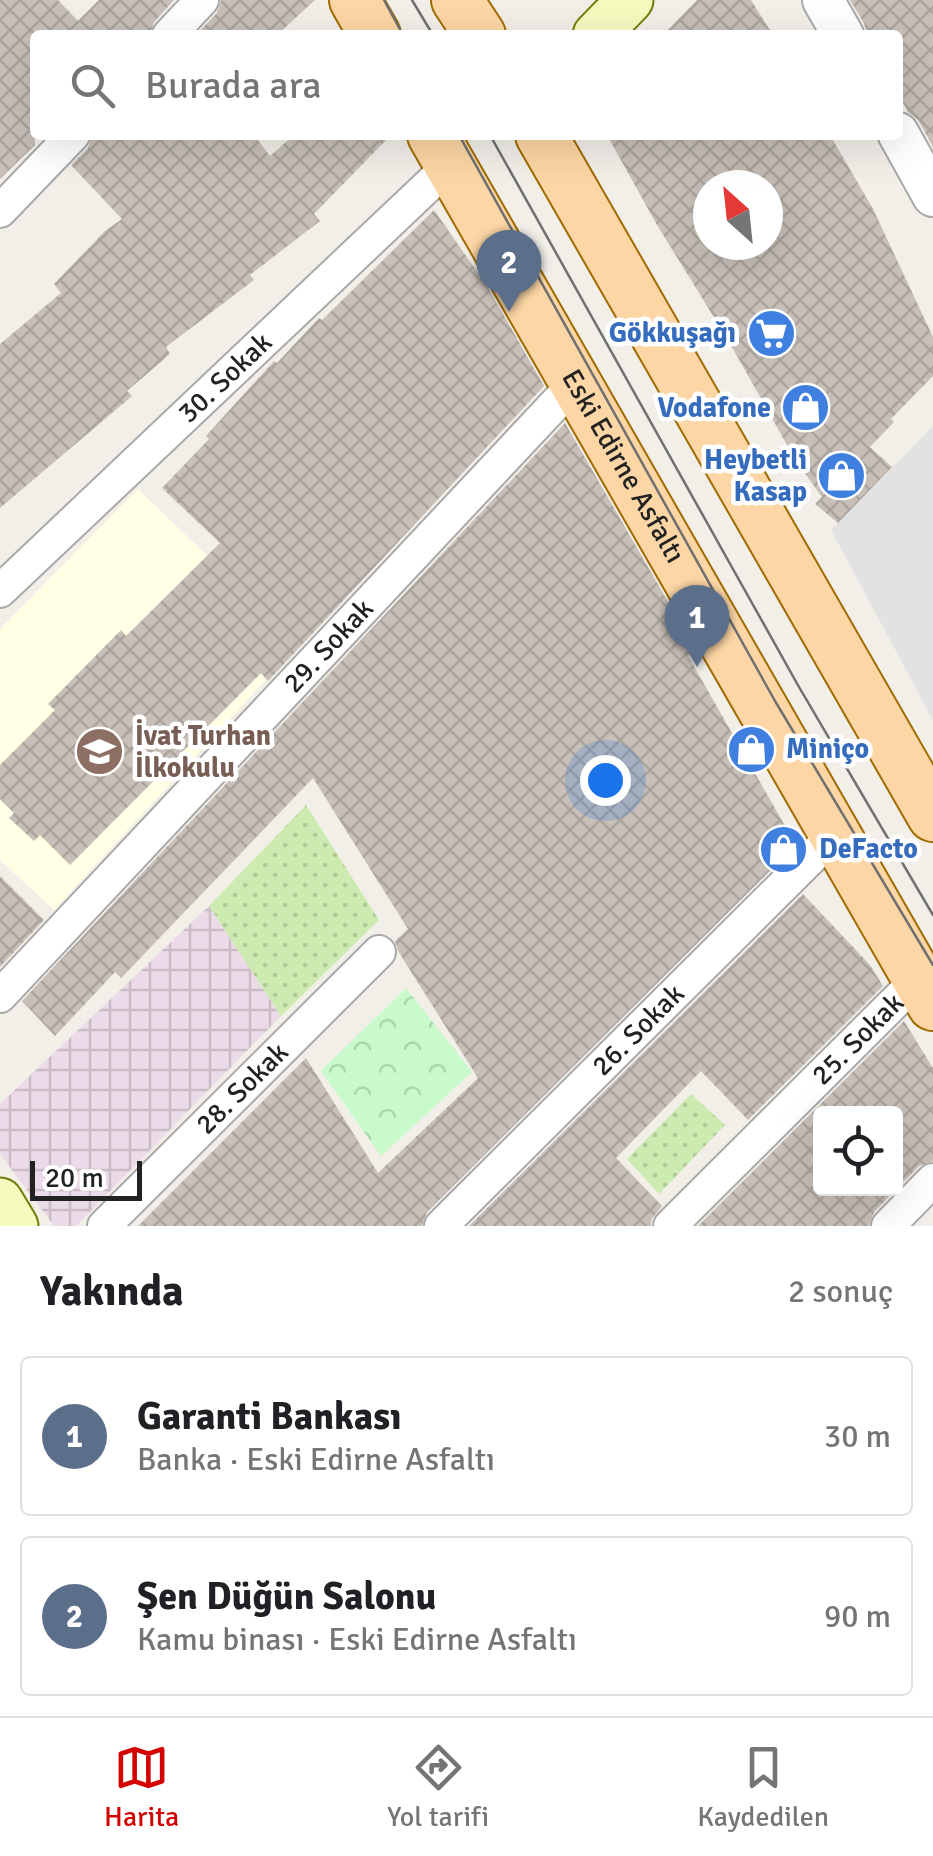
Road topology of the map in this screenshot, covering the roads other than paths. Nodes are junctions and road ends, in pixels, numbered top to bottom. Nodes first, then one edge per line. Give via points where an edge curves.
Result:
1 (202, 0) edge
2 (355, 0) edge
3 (458, 0) edge
4 (630, 0) edge
5 (823, 0) edge
6 (173, 30) edge
7 (372, 30) edge
8 (477, 30) edge
9 (601, 30) edge
10 (839, 30) edge
11 (68, 140) edge
12 (544, 140) edge
13 (901, 140) edge
14 (441, 150) edge
15 (933, 196) edge
16 (0, 211) edge
17 (575, 383) junction
18 (0, 592) edge
19 (930, 805) edge
20 (835, 834) junction
21 (379, 952) dead end
22 (926, 992) edge
23 (0, 996) edge
24 (933, 1180) edge
25 (0, 1201) edge
26 (15, 1226) edge
27 (104, 1226) edge
28 (442, 1226) edge
29 (670, 1226) edge
30 (888, 1226) edge

1 - 6 street
2 - 7 main road
3 - 8 main road
4 - 9 main road
5 - 10 street
11 - 16 street
12 - 19 main road
13 - 15 street
14 - 17 main road, Eski Edirne Asfaltı
14 - 18 street, 30. Sokak
17 - 20 main road, Eski Edirne Asfaltı
17 - 23 street, 29. Sokak
20 - 22 main road, Eski Edirne Asfaltı
20 - 28 street, 26. Sokak
21 - 27 street, 28. Sokak
22 - 29 street, 25. Sokak
24 - 30 street
25 - 26 main road

